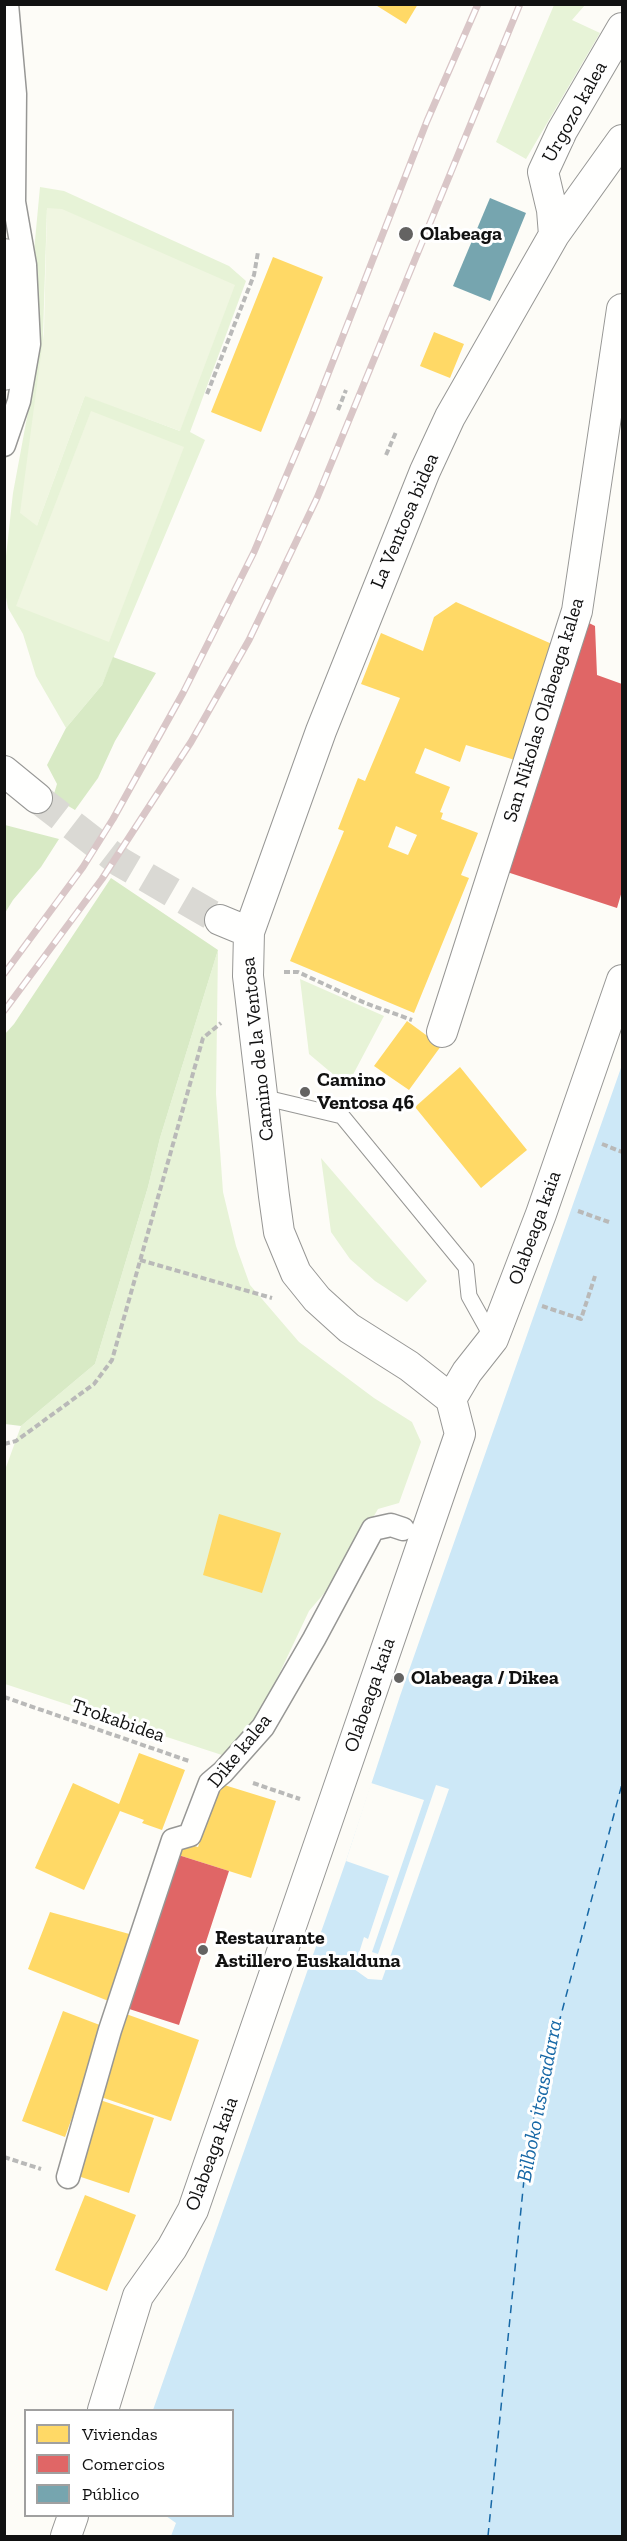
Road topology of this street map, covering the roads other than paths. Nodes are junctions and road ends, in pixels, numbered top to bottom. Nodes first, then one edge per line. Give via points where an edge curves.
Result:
1 (7, 4) edge
2 (622, 28) edge
3 (622, 140) edge
4 (554, 236) junction
5 (4, 254) edge
6 (622, 309) edge
7 (4, 375) edge
8 (4, 446) edge
9 (7, 776) edge
10 (37, 798) tunnel mouth
11 (220, 920) tunnel mouth
12 (249, 933) junction
13 (622, 980) edge
14 (442, 1032) road end
15 (262, 1097) junction
16 (493, 1339) junction
17 (451, 1399) junction
18 (403, 1529) dead end
19 (68, 2177) road end
20 (103, 2409) edge
21 (73, 2517) edge
22 (66, 2536) edge

1 - 8 street via 15,94 14,202 25,266 29,344 19,401
2 - 4 street, Urgozo kalea via 562,131 543,172
3 - 4 street, La Ventosa bidea
4 - 12 street, La Ventosa bidea via 450,417 424,471 321,731
5 - 7 street via 11,312
6 - 14 street, San Nikolas Olabeaga kalea via 577,611
9 - 10 street
11 - 12 street, Camino de la Ventosa
12 - 15 street, Camino de la Ventosa via 248,976
13 - 16 street, Olabeaga kaia
15 - 16 lane via 342,1116 466,1267 469,1296
15 - 17 street, Camino de la Ventosa via 279,1232 296,1273 349,1328 409,1366
16 - 17 street, Olabeaga kaia
17 - 20 street, Olabeaga kaia via 460,1434 332,1807 193,2210 138,2296
18 - 19 street, Dike kalea via 391,1525 373,1529 263,1727 210,1783 190,1835 172,1840 110,2030
21 - 22 street

